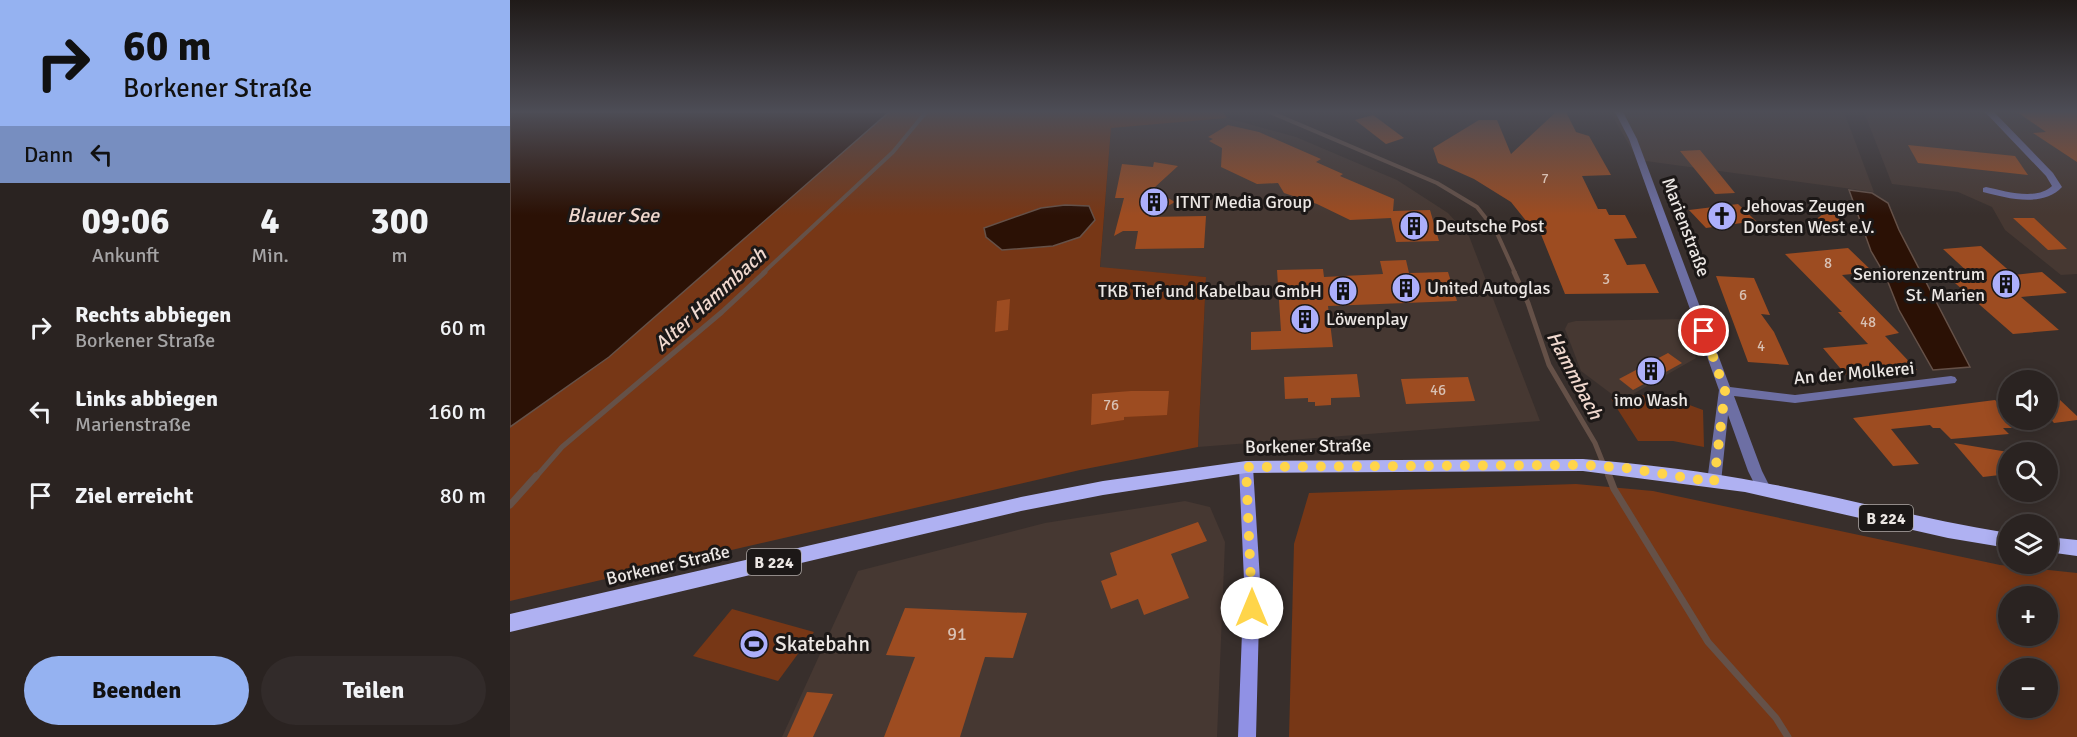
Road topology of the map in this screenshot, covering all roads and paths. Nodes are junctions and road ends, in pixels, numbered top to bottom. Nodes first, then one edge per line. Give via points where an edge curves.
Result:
1 (1635, 146) edge
2 (2022, 146) edge
3 (1986, 190) dead end
4 (1951, 380) dead end
5 (1725, 391) junction
6 (1246, 467) junction
7 (1714, 482) junction
8 (1764, 489) junction
9 (1998, 539) edge
10 (2058, 546) edge
11 (2077, 548) edge
12 (510, 623) edge
13 (1247, 737) edge

1 - 5 street, Marienstraße
2 - 3 street via 2057,187 2036,196
4 - 5 street, An der Molkerei via 1795,399
5 - 7 street, Marienstraße
5 - 8 street, Marienstraße
6 - 7 main road, Borkener Straße / B 224 via 1583,465
6 - 12 main road, Borkener Straße / B 224 via 1021,504
6 - 13 main road via 1252,580
7 - 8 main road, Borkener Straße / B 224
8 - 9 main road, Borkener Straße / B 224 via 1944,531
10 - 11 main road

